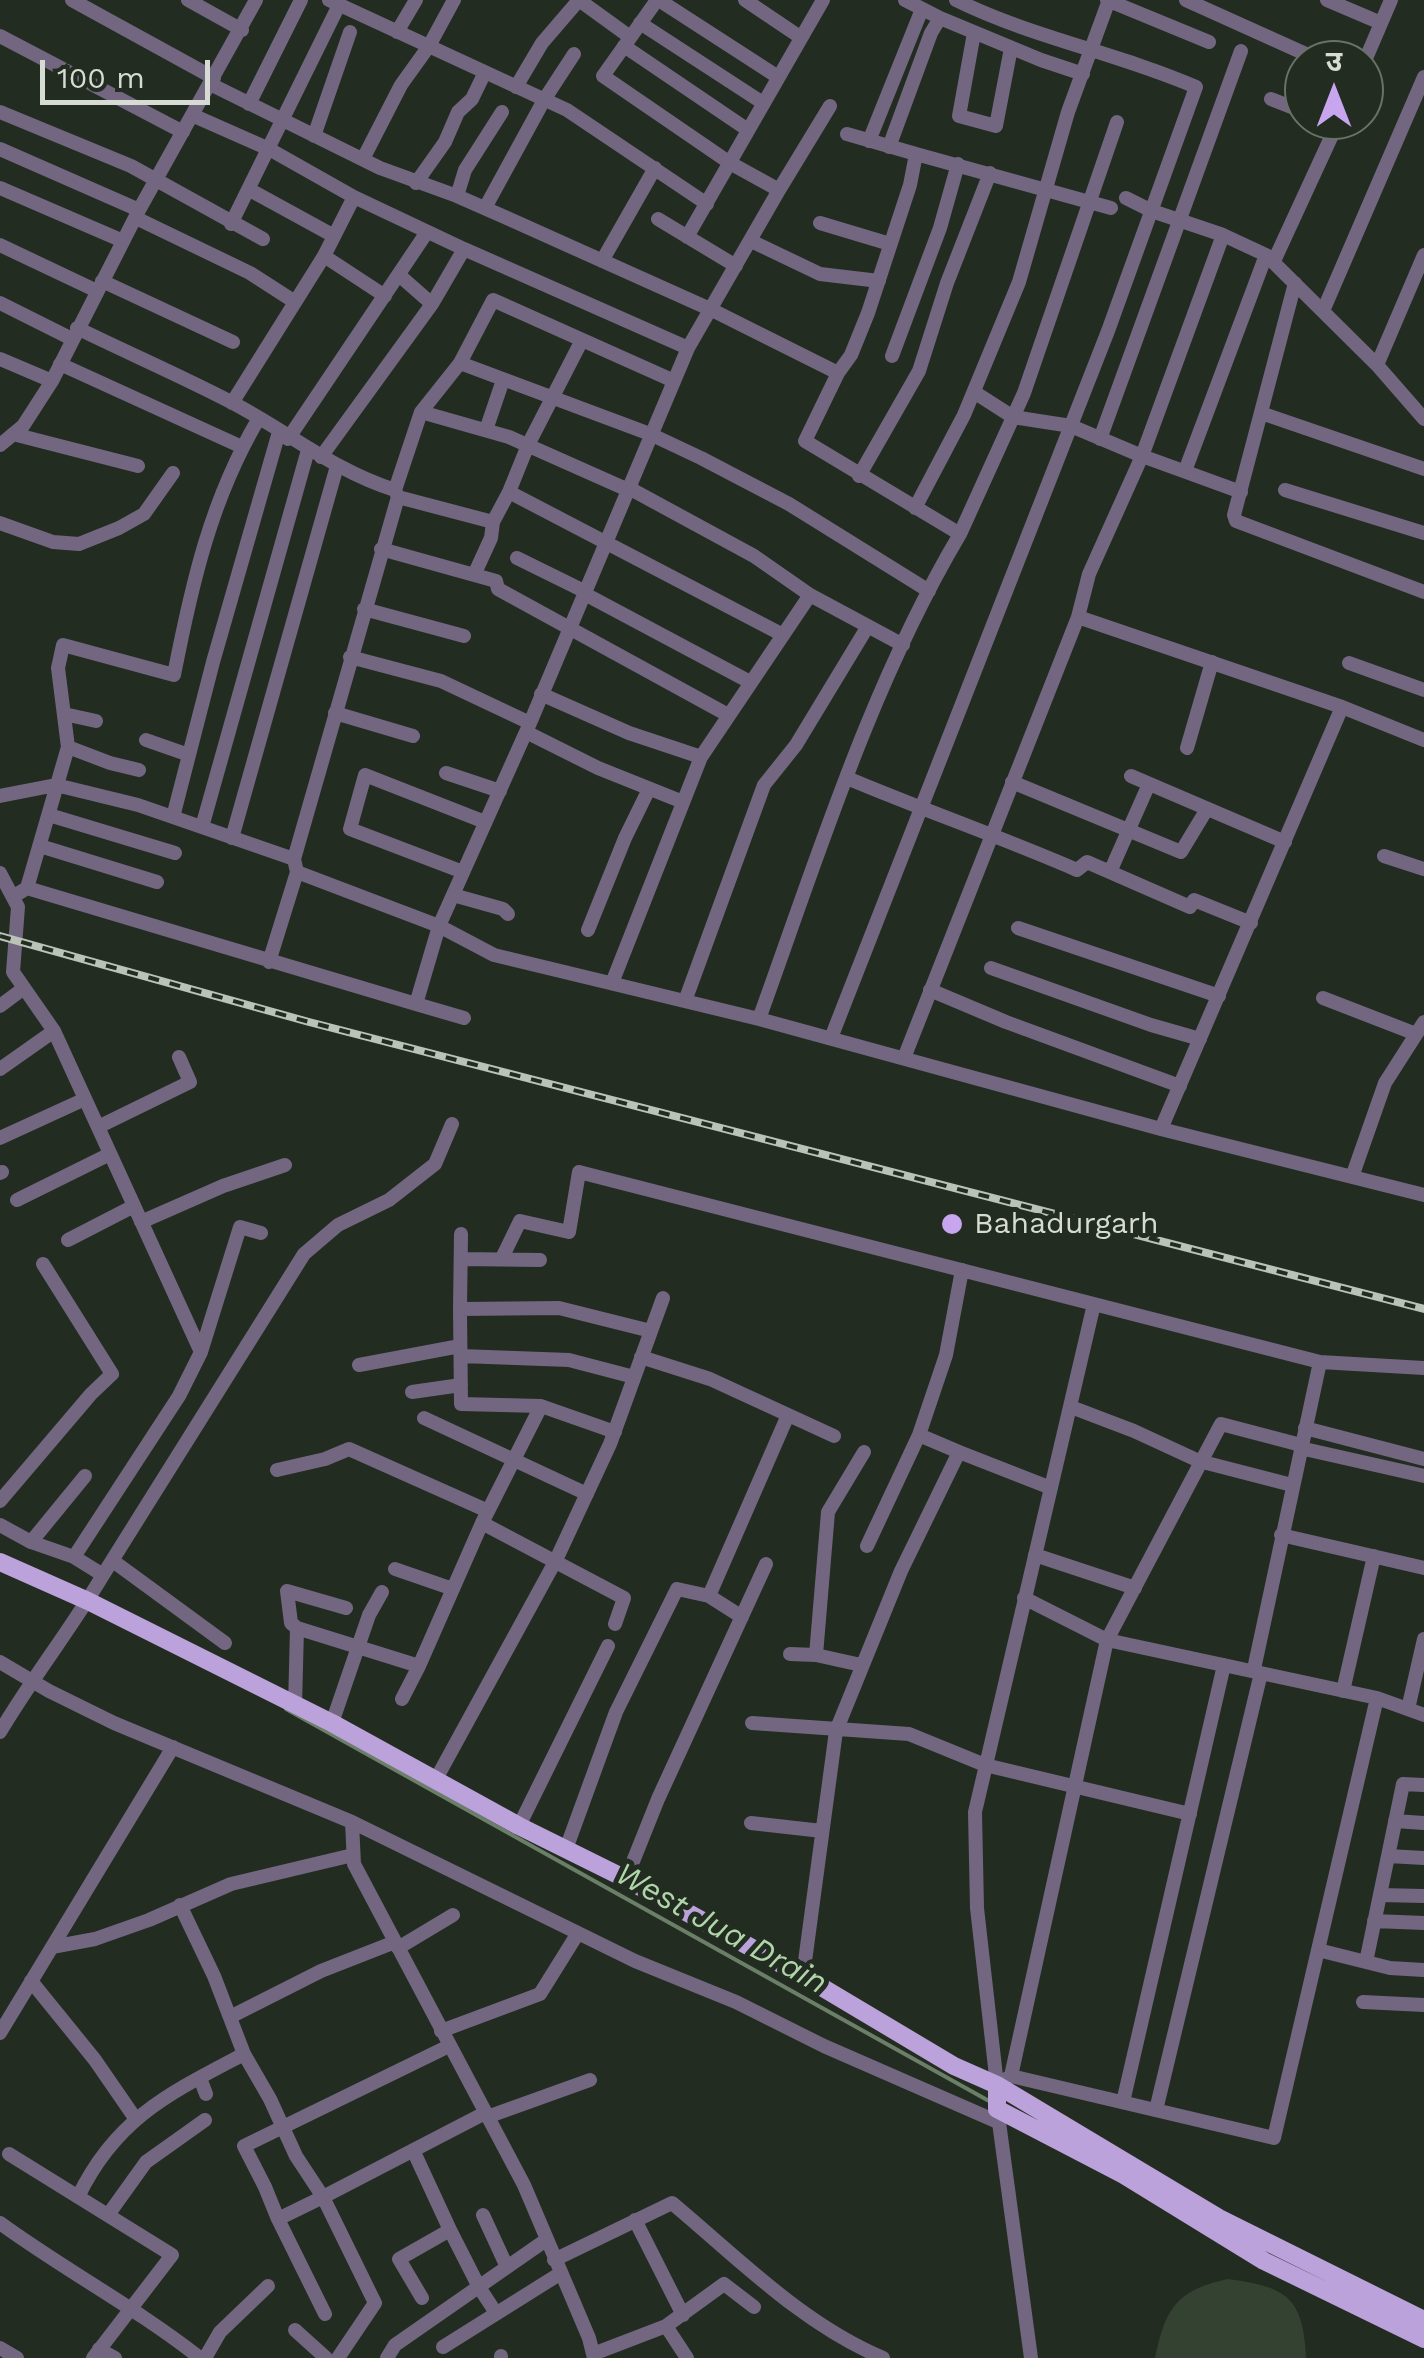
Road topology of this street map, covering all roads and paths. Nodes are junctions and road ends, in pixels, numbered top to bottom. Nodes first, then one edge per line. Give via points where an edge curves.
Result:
1 (72, 0) edge
2 (188, 0) edge
3 (256, 0) edge
4 (301, 0) edge
5 (416, 0) edge
6 (454, 0) edge
7 (658, 0) edge
8 (745, 0) edge
9 (823, 0) edge
10 (904, 0) edge
11 (956, 0) edge
12 (1108, 0) edge
13 (1186, 0) edge
14 (1327, 0) edge
15 (1391, 0) edge
16 (334, 2) edge
17 (922, 9) junction
18 (940, 18) junction
19 (1381, 24) junction
20 (242, 30) junction
21 (350, 32) dead end
22 (397, 32) junction
23 (974, 34) junction
24 (631, 35) junction
25 (0, 36) edge
26 (800, 37) junction
27 (1374, 40) edge
28 (1209, 42) dead end
29 (1284, 44) edge
30 (428, 46) junction
31 (1011, 48) junction
32 (1089, 50) junction
33 (1241, 50) dead end
34 (574, 54) dead end
35 (484, 72) junction
36 (1082, 74) junction
37 (778, 76) junction
38 (1424, 77) edge
39 (212, 81) junction
40 (516, 87) junction
41 (1270, 99) dead end
42 (544, 100) junction
43 (763, 103) junction
44 (249, 104) junction
45 (1284, 104) edge
46 (830, 106) dead end
47 (0, 112) edge
48 (502, 112) dead end
49 (192, 115) junction
50 (282, 121) junction
51 (1118, 122) dead end
52 (748, 130) junction
53 (183, 132) junction
54 (847, 134) dead end
55 (314, 136) junction
56 (1329, 140) edge
57 (869, 141) junction
58 (889, 147) junction
59 (0, 149) edge
60 (270, 149) junction
61 (916, 154) junction
62 (363, 159) junction
63 (730, 162) junction
64 (958, 164) junction
65 (655, 168) junction
66 (990, 172) junction
67 (156, 181) junction
68 (416, 183) junction
69 (0, 188) edge
70 (1045, 189) junction
71 (250, 190) junction
72 (779, 190) junction
73 (457, 196) junction
74 (354, 197) junction
75 (1126, 198) dead end
76 (1089, 202) junction
77 (707, 204) junction
78 (485, 208) junction
79 (1111, 208) dead end
80 (1152, 211) junction
81 (138, 214) junction
82 (658, 219) dead end
83 (1178, 220) junction
84 (820, 223) dead end
85 (231, 224) junction
86 (427, 232) junction
87 (1223, 234) junction
88 (334, 236) junction
89 (687, 236) junction
90 (264, 239) dead end
91 (123, 241) junction
92 (751, 241) junction
93 (890, 244) junction
94 (0, 245) edge
95 (464, 249) junction
96 (1424, 255) edge
97 (324, 256) junction
98 (1270, 258) junction
99 (602, 261) junction
100 (736, 266) junction
101 (399, 275) junction
102 (878, 281) junction
103 (1295, 283) junction
104 (100, 286) junction
105 (384, 296) junction
106 (295, 302) junction
107 (0, 303) edge
108 (432, 304) junction
109 (712, 310) junction
110 (1322, 311) junction
111 (74, 333) junction
112 (582, 340) junction
113 (233, 342) dead end
114 (688, 348) junction
115 (892, 356) dead end
116 (0, 359) edge
117 (460, 363) junction
118 (60, 364) junction
119 (1377, 365) junction
120 (838, 373) junction
121 (503, 380) junction
122 (52, 381) junction
123 (674, 381) junction
124 (974, 392) junction
125 (552, 398) junction
126 (232, 403) junction
127 (1422, 411) edge
128 (420, 412) junction
129 (1261, 413) junction
130 (1013, 417) junction
131 (258, 418) junction
132 (1071, 426) junction
133 (486, 430) junction
134 (13, 434) junction
135 (650, 434) junction
136 (283, 435) junction
137 (1100, 438) junction
138 (0, 445) edge
139 (528, 445) junction
140 (242, 447) junction
141 (314, 453) junction
142 (1142, 456) junction
143 (138, 466) dead end
144 (337, 466) junction
145 (1424, 468) edge
146 (1185, 472) junction
147 (174, 473) dead end
148 (859, 476) junction
149 (627, 488) junction
150 (1286, 490) dead end
151 (509, 492) junction
152 (1241, 492) junction
153 (396, 494) junction
154 (915, 508) junction
155 (0, 522) edge
156 (493, 522) junction
157 (1424, 533) edge
158 (960, 534) junction
159 (606, 541) junction
160 (381, 549) junction
161 (517, 558) dead end
162 (474, 575) junction
163 (928, 590) junction
164 (584, 592) junction
165 (1424, 592) edge
166 (810, 594) junction
167 (364, 609) junction
168 (1078, 617) junction
169 (868, 626) junction
170 (567, 629) junction
171 (783, 635) junction
172 (464, 636) dead end
173 (903, 645) junction
174 (350, 657) junction
175 (1212, 662) junction
176 (1349, 664) dead end
177 (750, 682) junction
178 (1424, 690) edge
179 (542, 694) junction
180 (1342, 708) junction
181 (334, 713) junction
182 (64, 714) junction
183 (728, 715) junction
184 (96, 722) dead end
185 (528, 728) junction
186 (413, 736) dead end
187 (146, 740) dead end
188 (1424, 740) edge
189 (68, 747) junction
190 (1186, 748) dead end
191 (189, 755) junction
192 (701, 757) junction
193 (139, 770) dead end
194 (446, 773) dead end
195 (1131, 776) dead end
196 (847, 778) junction
197 (1012, 782) junction
198 (1149, 784) junction
199 (56, 785) junction
200 (649, 789) junction
201 (500, 791) junction
202 (0, 796) edge
203 (683, 802) junction
204 (1208, 808) junction
205 (921, 809) junction
206 (49, 816) junction
207 (173, 817) junction
208 (486, 822) junction
209 (202, 826) junction
210 (1128, 830) junction
211 (992, 833) junction
212 (232, 838) junction
213 (1285, 842) junction
214 (40, 846) junction
215 (174, 852) dead end
216 (1384, 856) dead end
217 (295, 866) junction
218 (1424, 869) edge
219 (463, 872) junction
220 (1110, 872) junction
221 (0, 873) edge
222 (157, 882) dead end
223 (21, 892) junction
224 (453, 895) junction
225 (508, 914) dead end
226 (1251, 923) junction
227 (439, 926) junction
228 (1018, 928) dead end
229 (588, 930) dead end
230 (269, 962) junction
231 (991, 968) dead end
232 (614, 978) dead end
233 (24, 988) junction
234 (930, 990) junction
235 (1219, 996) junction
236 (1322, 998) dead end
237 (684, 1001) junction
238 (416, 1004) junction
239 (0, 1006) edge
240 (464, 1018) dead end
241 (760, 1019) junction
242 (1420, 1028) edge
243 (54, 1031) junction
244 (831, 1038) junction
245 (1200, 1039) junction
246 (179, 1056) dead end
247 (904, 1058) junction
248 (0, 1069) edge
249 (1180, 1086) junction
250 (85, 1098) junction
251 (452, 1124) dead end
252 (98, 1127) junction
253 (1162, 1129) junction
254 (0, 1138) edge
255 (110, 1154) junction
256 (285, 1165) dead end
257 (1352, 1177) junction
258 (1424, 1194) edge
259 (17, 1200) dead end
260 (134, 1206) junction
261 (142, 1222) junction
262 (260, 1233) dead end
263 (460, 1234) dead end
264 (68, 1240) dead end
265 (502, 1258) junction
266 (462, 1260) junction
267 (540, 1260) dead end
268 (44, 1264) dead end
269 (962, 1270) junction
270 (663, 1298) dead end
271 (1094, 1304) junction
272 (460, 1309) junction
273 (650, 1331) junction
274 (460, 1351) junction
275 (201, 1352) junction
276 (641, 1357) junction
277 (1320, 1362) junction
278 (359, 1365) dead end
279 (1424, 1368) edge
280 (634, 1377) junction
281 (461, 1385) junction
282 (412, 1392) dead end
283 (541, 1406) junction
284 (1071, 1408) junction
285 (788, 1415) junction
286 (424, 1418) dead end
287 (1305, 1428) junction
288 (615, 1432) junction
289 (919, 1434) junction
290 (834, 1436) dead end
291 (1301, 1446) junction
292 (864, 1452) dead end
293 (959, 1452) junction
294 (1424, 1458) edge
295 (513, 1462) junction
296 (1199, 1462) junction
297 (276, 1470) dead end
298 (85, 1476) dead end
299 (1424, 1476) edge
300 (1292, 1485) junction
301 (1051, 1488) junction
302 (587, 1494) junction
303 (0, 1501) edge
304 (485, 1517) junction
305 (0, 1525) edge
306 (1281, 1534) junction
307 (31, 1542) junction
308 (868, 1546) dead end
309 (1035, 1555) junction
310 (1374, 1556) junction
311 (74, 1557) junction
312 (556, 1560) junction
313 (0, 1562) edge
314 (113, 1562) junction
315 (766, 1564) dead end
316 (1424, 1568) edge
317 (396, 1569) dead end
318 (103, 1575) junction
319 (1135, 1588) junction
320 (453, 1589) junction
321 (382, 1592) dead end
322 (708, 1596) junction
323 (1024, 1598) junction
324 (88, 1601) junction
325 (346, 1608) dead end
326 (742, 1616) junction
327 (615, 1624) dead end
328 (297, 1628) junction
329 (1107, 1640) junction
330 (225, 1643) dead end
331 (608, 1646) dead end
332 (359, 1647) junction
333 (1423, 1649) edge
334 (790, 1654) dead end
335 (816, 1655) junction
336 (0, 1662) edge
337 (861, 1665) junction
338 (1224, 1665) junction
339 (419, 1666) junction
340 (1257, 1671) junction
341 (31, 1680) junction
342 (1343, 1691) junction
343 (1378, 1698) junction
344 (402, 1699) dead end
345 (295, 1707) junction
346 (1408, 1710) junction
347 (1424, 1715) edge
348 (332, 1723) junction
349 (752, 1723) dead end
350 (836, 1731) junction
351 (0, 1732) edge
352 (173, 1747) junction
353 (985, 1764) junction
354 (435, 1781) junction
355 (1424, 1785) edge
356 (1075, 1786) junction
357 (1190, 1814) junction
358 (1395, 1821) junction
359 (352, 1822) junction
360 (751, 1823) dead end
361 (1424, 1823) edge
362 (520, 1826) junction
363 (822, 1831) junction
364 (566, 1849) junction
365 (353, 1855) junction
366 (1388, 1856) junction
367 (1424, 1858) edge
368 (626, 1879) junction
369 (1380, 1895) junction
370 (1424, 1896) edge
371 (180, 1905) junction
372 (453, 1914) dead end
373 (1374, 1922) junction
374 (1424, 1924) edge
375 (578, 1933) junction
376 (396, 1945) junction
377 (52, 1948) junction
378 (1318, 1950) junction
379 (1366, 1962) junction
380 (1424, 1970) edge
381 (803, 1976) junction
382 (32, 1981) junction
383 (1363, 2002) dead end
384 (1424, 2005) edge
385 (230, 2017) junction
386 (441, 2030) junction
387 (0, 2033) edge
388 (449, 2046) junction
389 (244, 2054) junction
390 (200, 2078) junction
391 (590, 2080) dead end
392 (1004, 2080) junction
393 (206, 2094) dead end
394 (1123, 2102) junction
395 (1156, 2110) junction
396 (486, 2115) junction
397 (998, 2116) junction
398 (135, 2118) junction
399 (204, 2120) dead end
400 (280, 2126) junction
401 (413, 2150) junction
402 (8, 2154) dead end
403 (78, 2197) junction
404 (323, 2197) junction
405 (108, 2215) junction
406 (483, 2215) dead end
407 (278, 2219) junction
408 (635, 2220) junction
409 (0, 2223) edge
410 (450, 2230) junction
411 (546, 2240) junction
412 (507, 2267) junction
413 (558, 2267) junction
414 (268, 2286) dead end
415 (478, 2288) junction
416 (422, 2298) dead end
417 (131, 2306) junction
418 (754, 2307) dead end
419 (325, 2314) dead end
420 (496, 2314) junction
421 (683, 2315) junction
422 (1424, 2320) edge
423 (666, 2326) junction
424 (295, 2330) dead end
425 (1424, 2339) edge
426 (443, 2347) dead end
427 (0, 2348) edge
428 (96, 2353) edge
429 (593, 2356) edge
430 (17, 2358) edge
431 (115, 2358) edge
432 (203, 2358) edge
433 (326, 2358) edge
434 (338, 2358) edge
435 (387, 2358) edge
436 (687, 2358) edge
437 (883, 2358) edge
438 (1031, 2358) edge

1 - 39 street
2 - 20 street
3 - 20 street
4 - 44 street
5 - 22 street
6 - 30 street
7 - 24 street
7 - 37 street
8 - 26 street
9 - 26 street
10 - 17 street
11 - 32 street
12 - 28 street
12 - 32 street
13 - 29 street
14 - 19 street
15 - 19 street
16 - 22 street
16 - 50 street
17 - 18 street
17 - 57 street
18 - 23 street
18 - 58 street
19 - 27 street
20 - 39 street
21 - 55 street
22 - 30 street
23 - 31 street
23 - 31 street via 959,116 964,119 996,126
24 - 40 street via 579,0
24 - 43 street
24 - 52 street
24 - 63 street via 603,76
25 - 53 street
26 - 37 street
30 - 35 street
30 - 62 street
31 - 36 street
32 - 36 street
32 - 80 street via 1196,88
33 - 83 street
34 - 42 street
35 - 40 street
35 - 68 street
36 - 70 street
37 - 43 street
38 - 110 street
39 - 44 street
39 - 49 street
40 - 42 street
41 - 45 street
42 - 65 street
42 - 78 street
43 - 52 street
44 - 50 street
46 - 72 street
47 - 67 street
48 - 73 street via 465,170
49 - 53 street
49 - 60 street
50 - 55 street
50 - 60 street
51 - 76 street
52 - 63 street
53 - 67 street
54 - 57 street
55 - 62 street
56 - 98 street
57 - 58 street
58 - 61 street
59 - 81 street
60 - 71 street
60 - 74 street
61 - 64 street
61 - 93 street
62 - 68 street
63 - 72 street
63 - 77 street
64 - 66 street
64 - 115 street
65 - 77 street
65 - 99 street
66 - 70 street
66 - 148 street via 918,371
67 - 81 street
67 - 85 street
68 - 73 street
69 - 91 street
70 - 76 street
70 - 124 street via 1019,282
71 - 85 street
71 - 88 street
72 - 92 street
73 - 78 street
74 - 86 street
74 - 88 street
75 - 80 street
76 - 79 street
76 - 130 street
77 - 89 street
78 - 99 street
80 - 83 street
80 - 132 street
81 - 91 street
81 - 106 street
82 - 89 street
83 - 87 street
83 - 137 street
84 - 93 street
85 - 90 street
86 - 95 street
86 - 101 street
87 - 98 street
87 - 142 street
88 - 97 street
89 - 100 street
91 - 104 street
92 - 100 street
92 - 102 street via 820,274
93 - 102 street
94 - 104 street
95 - 108 street
95 - 114 street
96 - 119 street
97 - 105 street
97 - 106 street
98 - 103 street
98 - 146 street
99 - 109 street
100 - 109 street
101 - 105 street
101 - 108 street
102 - 120 street
103 - 110 street
103 - 129 street
104 - 111 street
104 - 113 street
105 - 136 street
106 - 126 street
107 - 111 street
108 - 141 street
109 - 114 street
109 - 120 street
110 - 119 street
111 - 118 street
111 - 126 street
112 - 117 street via 493,300
112 - 123 street
112 - 125 street
114 - 123 street
116 - 122 street
117 - 121 street
117 - 128 street
118 - 122 street
118 - 140 street
119 - 127 street
120 - 148 street via 805,441
121 - 125 street
121 - 133 street
122 - 134 street
123 - 135 street
124 - 130 street
124 - 154 street
125 - 135 street
125 - 139 street
126 - 131 street
128 - 133 street
128 - 153 street
129 - 145 street
129 - 152 street
130 - 132 street
130 - 158 street
131 - 136 street
131 - 140 street
132 - 137 street
132 - 205 street
133 - 139 street
134 - 138 street
134 - 143 street
135 - 149 street
135 - 163 street via 790,504
136 - 141 street
136 - 191 street
137 - 142 street
139 - 149 street
139 - 151 street
140 - 182 street via 212,512 174,675 63,645 58,668
141 - 144 street
141 - 209 street
142 - 146 street
142 - 168 street via 1088,574
144 - 153 street
144 - 212 street
146 - 152 street
147 - 155 street via 144,514 79,544
148 - 154 street
149 - 159 street
149 - 166 street
150 - 157 street
151 - 156 street
151 - 159 street
152 - 165 street via 1236,521
153 - 156 street
153 - 160 street
154 - 158 street
156 - 162 street
158 - 163 street
159 - 164 street
159 - 171 street
160 - 162 street
160 - 167 street
161 - 164 street
162 - 170 street via 496,580 498,589
163 - 173 street
164 - 170 street
164 - 177 street
166 - 169 street
166 - 171 street
167 - 172 street
167 - 174 street
168 - 175 street
168 - 197 street
169 - 173 street
169 - 237 street via 764,785
170 - 179 street
170 - 183 street
171 - 177 street
173 - 196 street
174 - 181 street
174 - 185 street via 441,682
175 - 180 street
175 - 190 street
176 - 178 street
177 - 183 street
179 - 185 street
179 - 192 street
180 - 188 street
180 - 213 street
181 - 186 street
181 - 217 street
182 - 184 street
182 - 189 street
183 - 192 street
185 - 200 street
185 - 201 street
187 - 191 street
189 - 193 street
189 - 199 street
191 - 207 street
192 - 203 street
194 - 201 street
195 - 198 street
196 - 205 street
196 - 241 street
197 - 210 street
197 - 211 street
198 - 204 street
198 - 210 street
199 - 202 street
199 - 206 street
199 - 207 street
200 - 203 street
200 - 229 street
201 - 208 street
203 - 232 street
204 - 210 street via 1182,852
204 - 213 street
205 - 211 street
205 - 244 street
206 - 214 street
206 - 215 street
207 - 209 street
208 - 219 street
208 - 219 street via 365,775 350,829
209 - 212 street
210 - 220 street
211 - 220 street via 1077,870 1087,862
211 - 234 street
212 - 217 street
213 - 226 street
214 - 222 street
214 - 223 street
216 - 218 street
217 - 227 street
217 - 230 street
219 - 224 street
220 - 226 street via 1190,907 1194,900
221 - 223 street
223 - 230 street
223 - 233 street via 12,972
224 - 225 street
224 - 227 street
226 - 235 street
227 - 237 street via 494,954
227 - 238 street
228 - 235 street
230 - 238 street
231 - 245 street
233 - 239 street
233 - 243 street
234 - 247 street
234 - 249 street
235 - 245 street
236 - 242 street
237 - 241 street
238 - 240 street
241 - 244 street
242 - 257 street via 1385,1083
243 - 248 street
243 - 250 street
244 - 247 street
245 - 249 street
246 - 252 street via 190,1082
247 - 253 street
249 - 253 street
250 - 252 street
250 - 254 street
251 - 314 street via 434,1164 304,1254
252 - 255 street
253 - 257 street
255 - 259 street
255 - 260 street
256 - 261 street
257 - 258 street
260 - 261 street
260 - 264 street
261 - 275 street
262 - 275 street via 240,1227
263 - 266 street
265 - 266 street
265 - 267 street
265 - 269 street via 520,1222 570,1232 579,1172
266 - 272 street
268 - 303 street via 112,1374
269 - 271 street
269 - 289 street via 946,1355
270 - 273 street
271 - 277 street
271 - 284 street
272 - 273 street via 559,1308
272 - 274 street
273 - 276 street
274 - 278 street
274 - 280 street via 570,1360
274 - 281 street
275 - 311 street
276 - 280 street
276 - 285 street
277 - 279 street
277 - 287 street
280 - 288 street
281 - 282 street
281 - 283 street via 461,1404
283 - 288 street
283 - 295 street
284 - 296 street
284 - 301 street
285 - 290 street
285 - 322 street
286 - 295 street
287 - 291 street
287 - 294 street
288 - 302 street
289 - 293 street
289 - 308 street
291 - 296 street via 1220,1424
291 - 299 street
291 - 300 street
292 - 335 street via 828,1512
293 - 301 street
293 - 337 street
295 - 302 street
295 - 304 street
296 - 300 street
296 - 319 street
297 - 304 street via 348,1449
298 - 307 street
300 - 306 street
301 - 309 street
302 - 312 street
304 - 312 street
304 - 320 street
305 - 307 street
306 - 310 street
306 - 340 street
307 - 311 street
309 - 319 street
309 - 323 street
310 - 316 street
310 - 342 street
311 - 318 street
312 - 327 street via 624,1598
312 - 354 street
313 - 324 main road
314 - 318 street
314 - 330 street
315 - 326 street
317 - 320 street
318 - 324 street
319 - 329 street
320 - 339 street
321 - 332 street
322 - 326 street
322 - 364 street via 677,1589 662,1615 616,1712
323 - 329 street
323 - 353 street
324 - 341 street
324 - 345 main road
325 - 328 street via 287,1591
326 - 368 street
328 - 332 street
328 - 345 street
329 - 338 street
329 - 356 street
331 - 362 street
332 - 339 street
332 - 348 street
333 - 346 street
334 - 335 street
335 - 337 street
336 - 341 street
337 - 350 street
338 - 340 street
338 - 357 street
339 - 344 street
340 - 342 street
340 - 395 street
341 - 351 street
341 - 352 street
342 - 343 street
343 - 346 street
343 - 378 street
345 - 348 main road
346 - 347 street
348 - 354 main road
349 - 350 street
350 - 353 street via 909,1734
350 - 363 street
352 - 359 street
352 - 377 street
353 - 356 street
353 - 392 street via 975,1812 978,1908
354 - 362 main road
355 - 358 street via 1403,1784
356 - 357 street
356 - 392 street
357 - 394 street
358 - 361 street
358 - 366 street
359 - 365 street
359 - 375 street
360 - 363 street
362 - 364 main road
363 - 381 street
364 - 368 main road
365 - 371 street via 231,1884
365 - 376 street
366 - 367 street
366 - 369 street
368 - 381 main road
369 - 370 street
369 - 373 street
371 - 377 street via 95,1939
371 - 385 street
372 - 376 street
373 - 374 street
373 - 379 street
375 - 386 street via 540,1994
375 - 397 street via 856,2061
376 - 385 street via 321,1970
376 - 386 street
377 - 382 street
378 - 379 street
378 - 395 street via 1274,2138
379 - 380 street
381 - 392 main road via 954,2066
382 - 387 street
382 - 398 street
383 - 384 street
385 - 389 street
386 - 388 street
388 - 396 street
388 - 400 street
389 - 390 street
389 - 400 street
390 - 393 street
390 - 398 street
391 - 396 street
392 - 394 street
392 - 397 main road
392 - 422 main road via 1218,2218
394 - 395 street
396 - 401 street
396 - 411 street
397 - 425 main road via 1124,2176 1264,2262
397 - 438 street
398 - 403 street via 113,2139
399 - 405 street via 146,2162
400 - 404 street
400 - 407 street via 244,2146
401 - 404 street
401 - 410 street
402 - 403 street
403 - 405 street
404 - 407 street
404 - 434 street via 375,2304
405 - 417 street via 172,2255
406 - 412 street
407 - 419 street
408 - 413 street
408 - 421 street
408 - 437 street via 672,2203 793,2305
409 - 417 street
410 - 415 street
410 - 416 street via 399,2259
411 - 412 street
411 - 413 street
412 - 415 street
413 - 420 street
413 - 429 street
414 - 432 street
415 - 420 street
415 - 435 street
417 - 428 street
417 - 432 street
418 - 421 street via 724,2284
420 - 426 street
421 - 423 street
423 - 429 street
423 - 436 street
424 - 433 street
427 - 430 street
428 - 431 street

